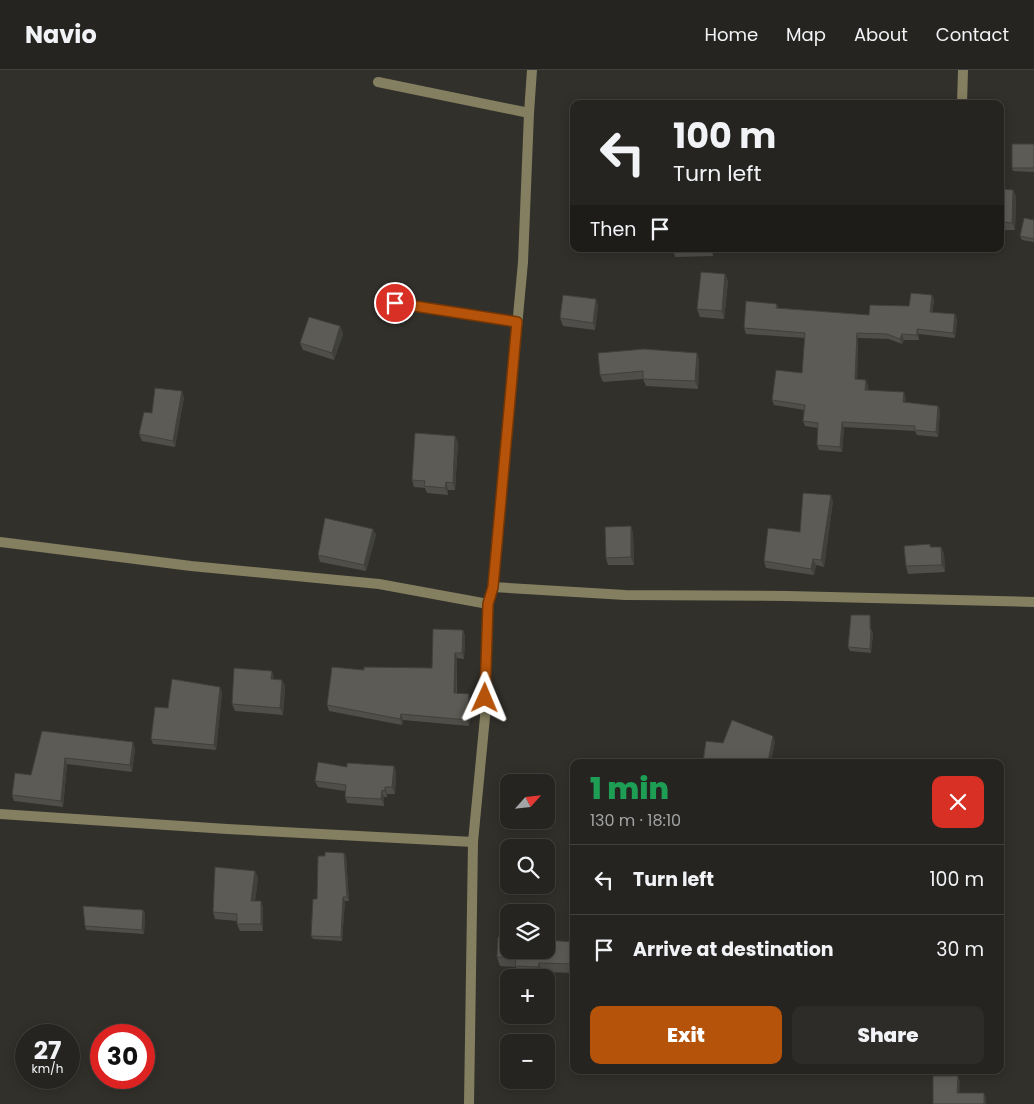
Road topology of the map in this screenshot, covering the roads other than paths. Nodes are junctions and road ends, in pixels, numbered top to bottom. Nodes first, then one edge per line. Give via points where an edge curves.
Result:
1 (532, 70) edge
2 (963, 70) edge
3 (378, 82) dead end
4 (962, 100) edge
5 (529, 113) junction
6 (395, 303) dead end
7 (517, 322) junction
8 (0, 542) edge
9 (493, 587) junction
10 (1034, 602) edge
11 (488, 604) junction
12 (0, 814) edge
13 (474, 842) junction
14 (469, 1104) edge

1 - 5 street
2 - 4 street
3 - 5 street
5 - 7 street via 523,262
6 - 7 street
7 - 9 street
8 - 11 street via 191,566 379,584
9 - 10 street via 625,595
9 - 11 street
11 - 13 street via 485,717
12 - 13 street
13 - 14 street

